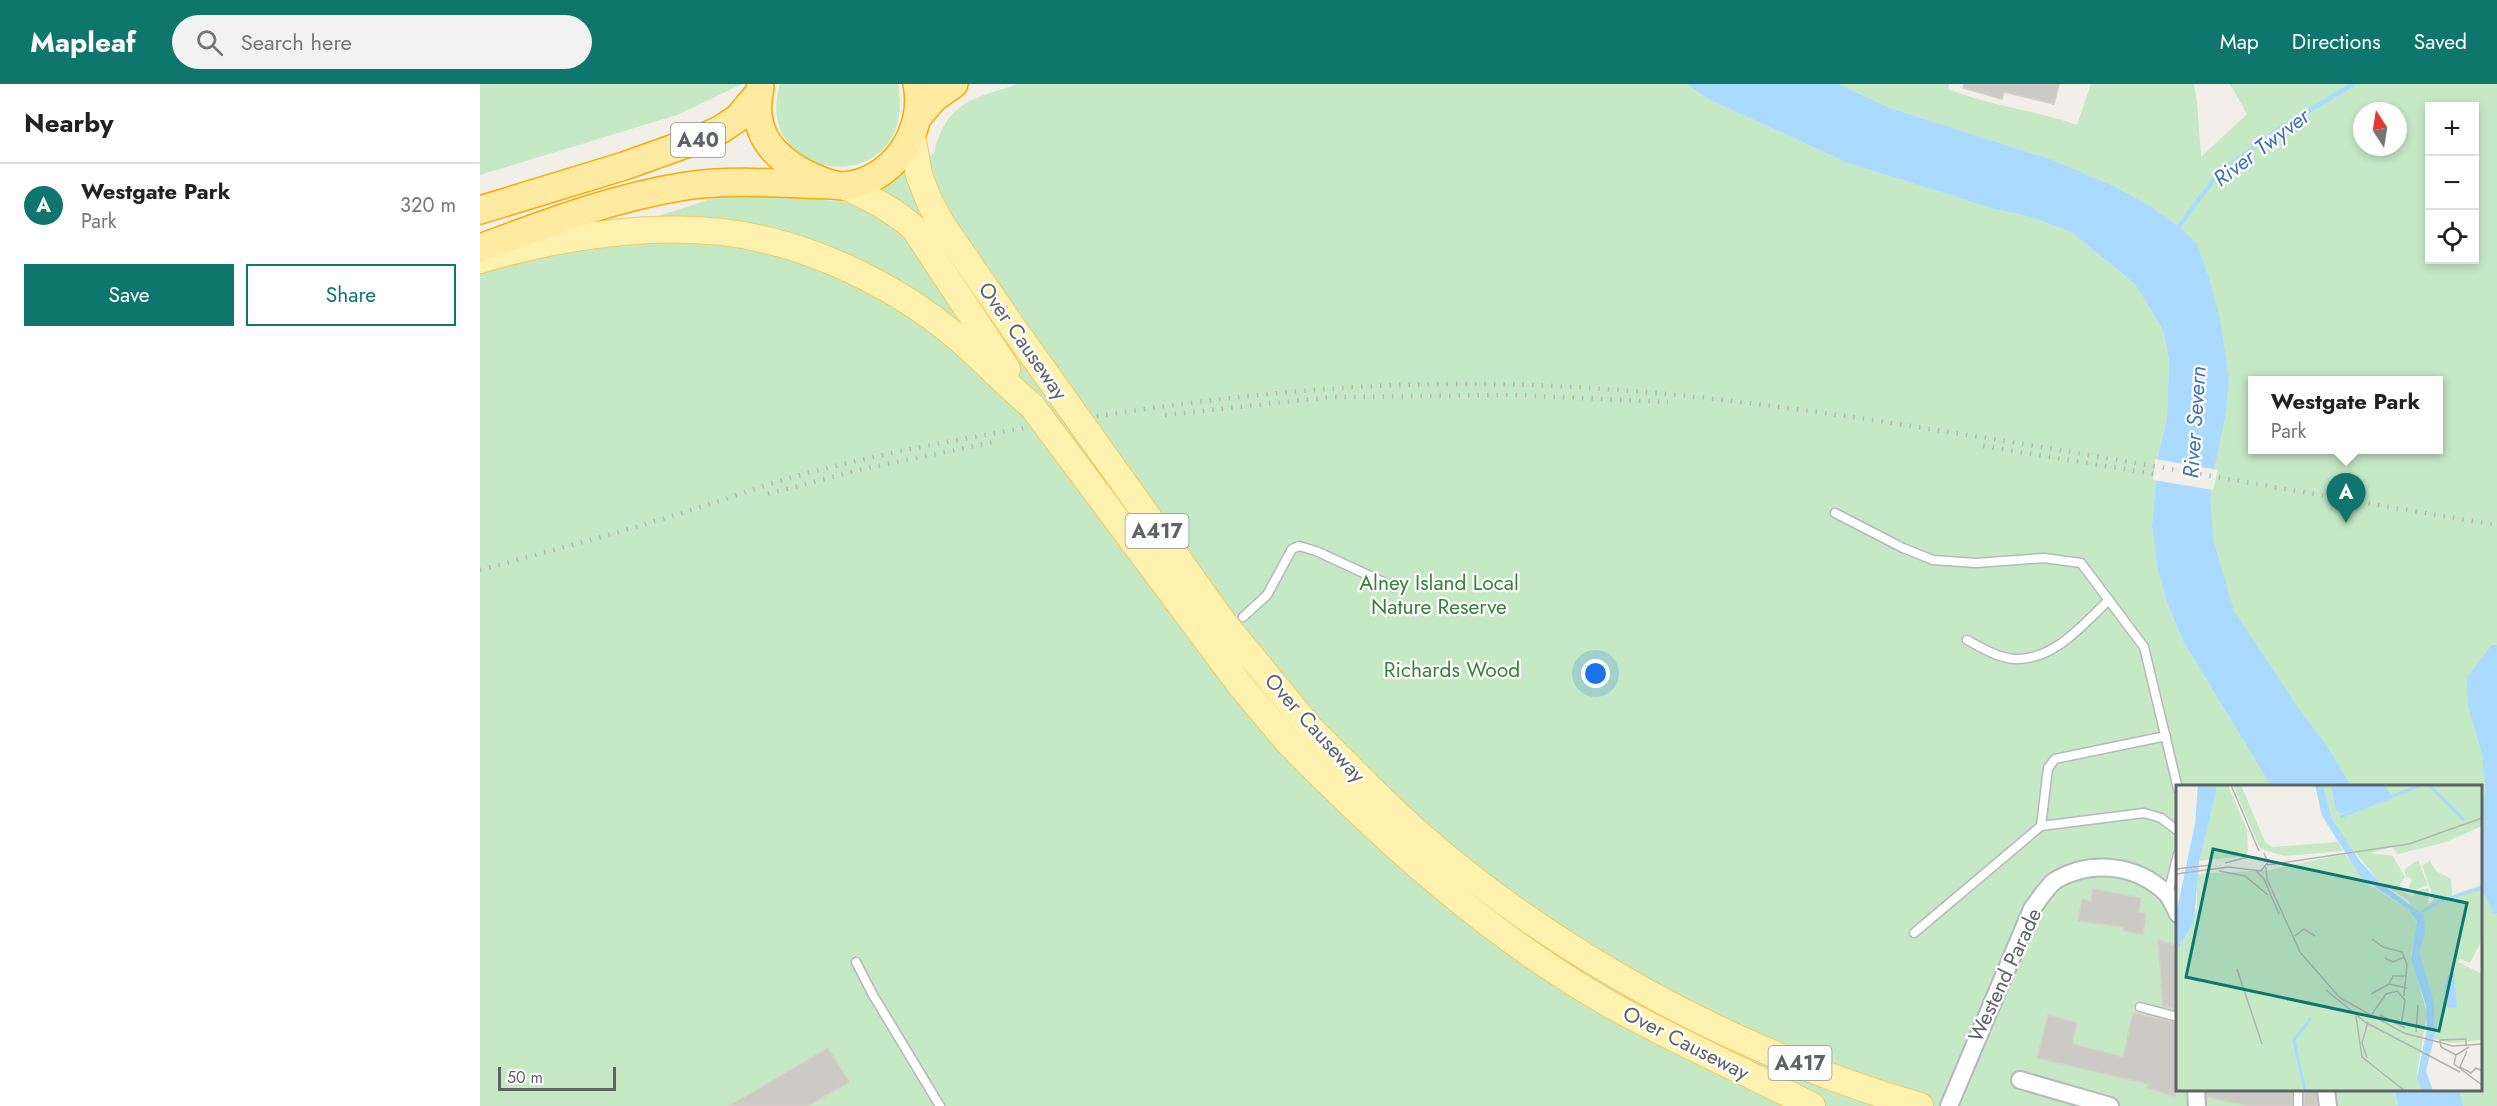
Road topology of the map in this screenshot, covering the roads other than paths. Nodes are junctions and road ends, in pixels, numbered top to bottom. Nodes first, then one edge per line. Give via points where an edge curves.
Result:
1 (917, 84) edge
2 (954, 84) edge
3 (760, 88) edge
4 (914, 127) junction
5 (838, 185) junction
6 (489, 207) edge
7 (508, 244) junction
8 (480, 248) edge
9 (480, 260) edge
10 (985, 352) junction
11 (1835, 513) dead end
12 (1394, 587) dead end
13 (2109, 600) junction
14 (1243, 617) dead end
15 (1967, 640) dead end
16 (2166, 736) junction
17 (2177, 785) edge
18 (2041, 826) junction
19 (2176, 829) edge
20 (1420, 835) junction
21 (1403, 854) junction
22 (2176, 862) edge
23 (2168, 895) junction
24 (2176, 910) edge
25 (1914, 933) dead end
26 (856, 962) dead end
27 (2140, 1007) dead end
28 (2176, 1016) edge
29 (1729, 1033) junction
30 (2020, 1080) dead end
31 (2196, 1091) edge
32 (2326, 1091) edge
33 (940, 1106) edge
34 (1812, 1106) edge
35 (1865, 1106) edge
36 (1920, 1106) edge
37 (1949, 1106) edge
38 (2110, 1106) edge
39 (2197, 1106) edge
40 (2328, 1106) edge

1 - 4 highway via 919,106
2 - 4 highway, A40 via 934,98
3 - 5 highway, A40 via 756,114 766,142 799,171
3 - 6 highway, A40 via 738,118 698,140
4 - 5 highway, A40 via 903,152 877,176
4 - 20 main road, Over Causeway / A417, bridge via 919,175 930,203 1014,330 1223,622 1309,727
5 - 7 highway, A40 via 686,186 620,199
5 - 10 main road, Over Causeway via 872,198 914,228
7 - 8 highway, A40
7 - 9 main road
7 - 10 main road via 689,230 766,240 835,263 894,293
10 - 21 main road, Over Causeway / A417, bridge via 1003,382 1032,406 1241,686 1288,742
11 - 13 lane via 1903,549 1933,560 1976,563 2044,558 2081,562
12 - 14 lane via 1299,546 1292,549 1267,595
13 - 15 lane via 2058,647 2034,657 2014,659
13 - 16 lane via 2144,647
16 - 17 lane
16 - 18 lane via 2055,759 2048,768
18 - 19 lane via 2144,813 2161,818
18 - 25 lane
20 - 21 main road
20 - 29 main road, Over Causeway / A417 via 1496,895 1604,968
21 - 34 main road, Over Causeway / A417 via 1458,901 1603,1000
22 - 23 lane
23 - 24 street, Westend Parade
23 - 37 street, Westend Parade via 2144,876 2111,867 2082,869 2054,881 2032,909
26 - 33 lane
27 - 28 lane
29 - 35 main road, A417 via 1754,1052
29 - 36 main road, Over Causeway / A417 via 1842,1080
30 - 38 street
31 - 39 street
32 - 40 street

